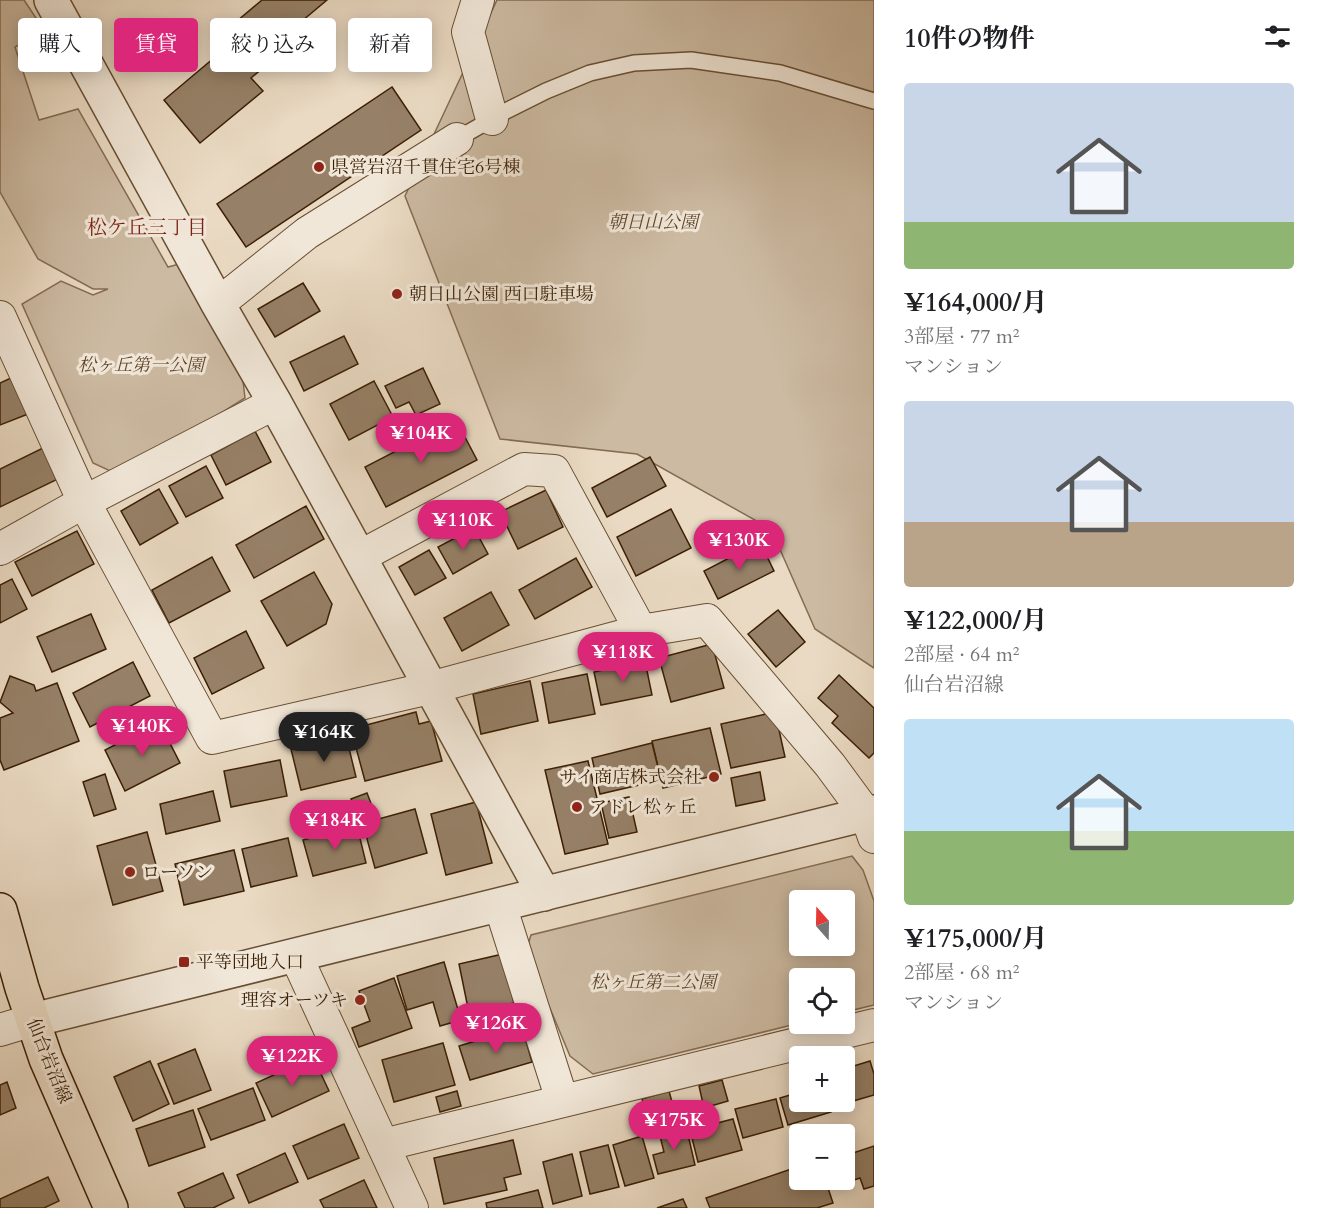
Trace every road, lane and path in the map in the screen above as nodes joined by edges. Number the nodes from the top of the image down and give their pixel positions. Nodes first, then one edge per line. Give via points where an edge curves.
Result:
1 (51, 0) edge
2 (478, 0) edge
3 (874, 101) edge
4 (492, 119) junction
5 (458, 139) joint
6 (218, 304) junction
7 (0, 317) edge
8 (275, 403) junction
9 (84, 502) junction
10 (0, 549) edge
11 (359, 556) junction
12 (641, 631) junction
13 (430, 688) junction
14 (871, 821) edge
15 (544, 894) junction
16 (500, 905) junction
17 (0, 910) edge
18 (296, 956) junction
19 (33, 1020) junction
20 (874, 1025) edge
21 (0, 1030) edge
22 (562, 1100) junction
23 (383, 1145) junction
24 (111, 1208) edge
25 (412, 1208) edge

1 - 6 street
2 - 4 street via 468,32
3 - 4 lane via 780,73 691,60 645,62 590,73
4 - 5 lane
5 - 6 street via 308,233
6 - 8 street
7 - 9 street
8 - 9 street
8 - 11 street
9 - 10 street
9 - 13 street via 212,738
11 - 12 street via 524,469 554,471
11 - 13 street
12 - 13 street
12 - 14 street via 707,620 830,765
13 - 15 street
14 - 15 street
15 - 16 street
16 - 18 street
16 - 22 street
17 - 19 main road, 仙台岩沼線
18 - 19 street
18 - 23 street
19 - 21 street
19 - 24 main road, 仙台岩沼線
20 - 22 street
22 - 23 street
23 - 25 street

